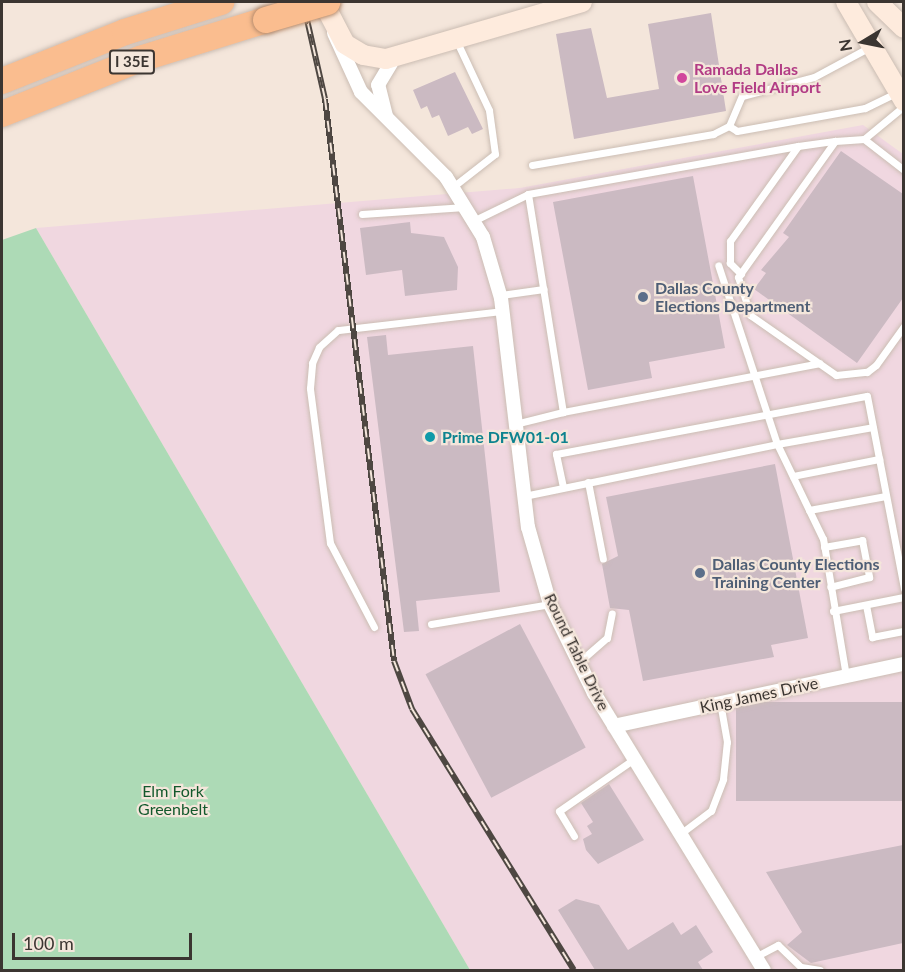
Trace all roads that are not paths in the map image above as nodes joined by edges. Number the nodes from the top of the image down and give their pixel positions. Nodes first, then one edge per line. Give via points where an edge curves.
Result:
1 (221, 2) edge
2 (325, 2) edge
3 (582, 2) edge
4 (846, 2) edge
5 (877, 2) edge
6 (333, 28) junction
7 (903, 28) edge
8 (456, 40) junction
9 (868, 48) junction
10 (394, 58) junction
11 (2, 81) edge
12 (902, 96) edge
13 (2, 114) edge
14 (386, 116) junction
15 (729, 126) junction
16 (864, 140) junction
17 (835, 141) junction
18 (798, 146) junction
19 (532, 165) dead end
20 (903, 170) edge
21 (454, 186) junction
22 (528, 194) junction
23 (468, 207) junction
24 (362, 214) dead end
25 (475, 220) junction
26 (718, 265) dead end
27 (741, 273) junction
28 (543, 289) junction
29 (501, 295) junction
30 (502, 311) junction
31 (903, 326) edge
32 (819, 363) junction
33 (756, 376) junction
34 (563, 412) junction
35 (772, 413) junction
36 (515, 423) junction
37 (873, 427) junction
38 (777, 444) junction
39 (879, 459) junction
40 (793, 476) junction
41 (588, 482) junction
42 (563, 488) junction
43 (523, 496) junction
44 (886, 496) junction
45 (810, 510) junction
46 (824, 547) junction
47 (603, 559) dead end
48 (830, 587) junction
49 (903, 588) edge
50 (903, 597) edge
51 (550, 604) junction
52 (866, 605) junction
53 (833, 611) junction
54 (612, 613) dead end
55 (431, 624) dead end
56 (374, 627) dead end
57 (903, 631) edge
58 (578, 663) junction
59 (903, 664) edge
60 (846, 676) junction
61 (720, 703) junction
62 (614, 726) junction
63 (634, 759) junction
64 (680, 834) junction
65 (574, 836) dead end
66 (755, 957) junction
67 (764, 970) edge
68 (820, 970) edge

1 - 11 highway, I 35E via 125,32
2 - 6 main road
2 - 13 highway, I 35E, bridge via 140,59
3 - 8 main road
4 - 9 main road
5 - 7 main road
6 - 10 main road via 363,55
6 - 14 street, Round Table Drive via 353,79
8 - 10 main road
8 - 21 lane via 489,110 495,154
9 - 12 main road
9 - 15 lane via 814,77 742,96
10 - 14 street, Round Table Drive via 378,85
12 - 15 lane via 865,108 737,131
12 - 16 lane
14 - 21 street, Round Table Drive
15 - 19 lane via 713,135
16 - 17 lane
16 - 20 lane
17 - 18 lane
17 - 27 lane
18 - 22 lane
18 - 27 lane via 729,240 730,263
21 - 23 street, Round Table Drive
22 - 25 lane
22 - 28 lane
23 - 24 lane
23 - 25 street, Round Table Drive
25 - 29 street, Round Table Drive
26 - 33 lane
27 - 32 lane via 750,315
28 - 29 lane
28 - 34 lane
29 - 30 street, Round Table Drive
30 - 36 street, Round Table Drive
30 - 56 lane via 338,330 319,347 312,363 310,388 330,543
31 - 32 lane via 867,372 836,375
32 - 33 lane
33 - 34 lane
33 - 35 lane
34 - 36 lane
35 - 37 lane via 867,396
35 - 38 lane
35 - 42 lane via 556,454
36 - 43 street, Round Table Drive
37 - 38 lane
37 - 39 lane
38 - 40 lane
38 - 41 lane
39 - 40 lane
39 - 44 lane
40 - 45 lane
41 - 42 lane
41 - 47 lane
42 - 43 lane
43 - 51 street, Round Table Drive
44 - 45 lane
44 - 49 lane
45 - 46 lane
46 - 48 lane
46 - 48 lane via 862,540 869,577
48 - 53 lane
50 - 52 lane
51 - 55 lane
51 - 58 street, Round Table Drive
52 - 53 lane
52 - 57 lane via 872,637
53 - 60 lane
54 - 58 lane via 607,638
58 - 62 street, Round Table Drive
59 - 60 street, King James Drive
60 - 61 street, King James Drive
61 - 62 street, King James Drive
61 - 64 lane via 727,742 723,779 711,812
62 - 63 street, Round Table Drive
63 - 64 street, Round Table Drive
63 - 65 lane via 559,811
64 - 66 street, Round Table Drive
66 - 67 street, Round Table Drive
66 - 68 lane via 778,945 801,967

